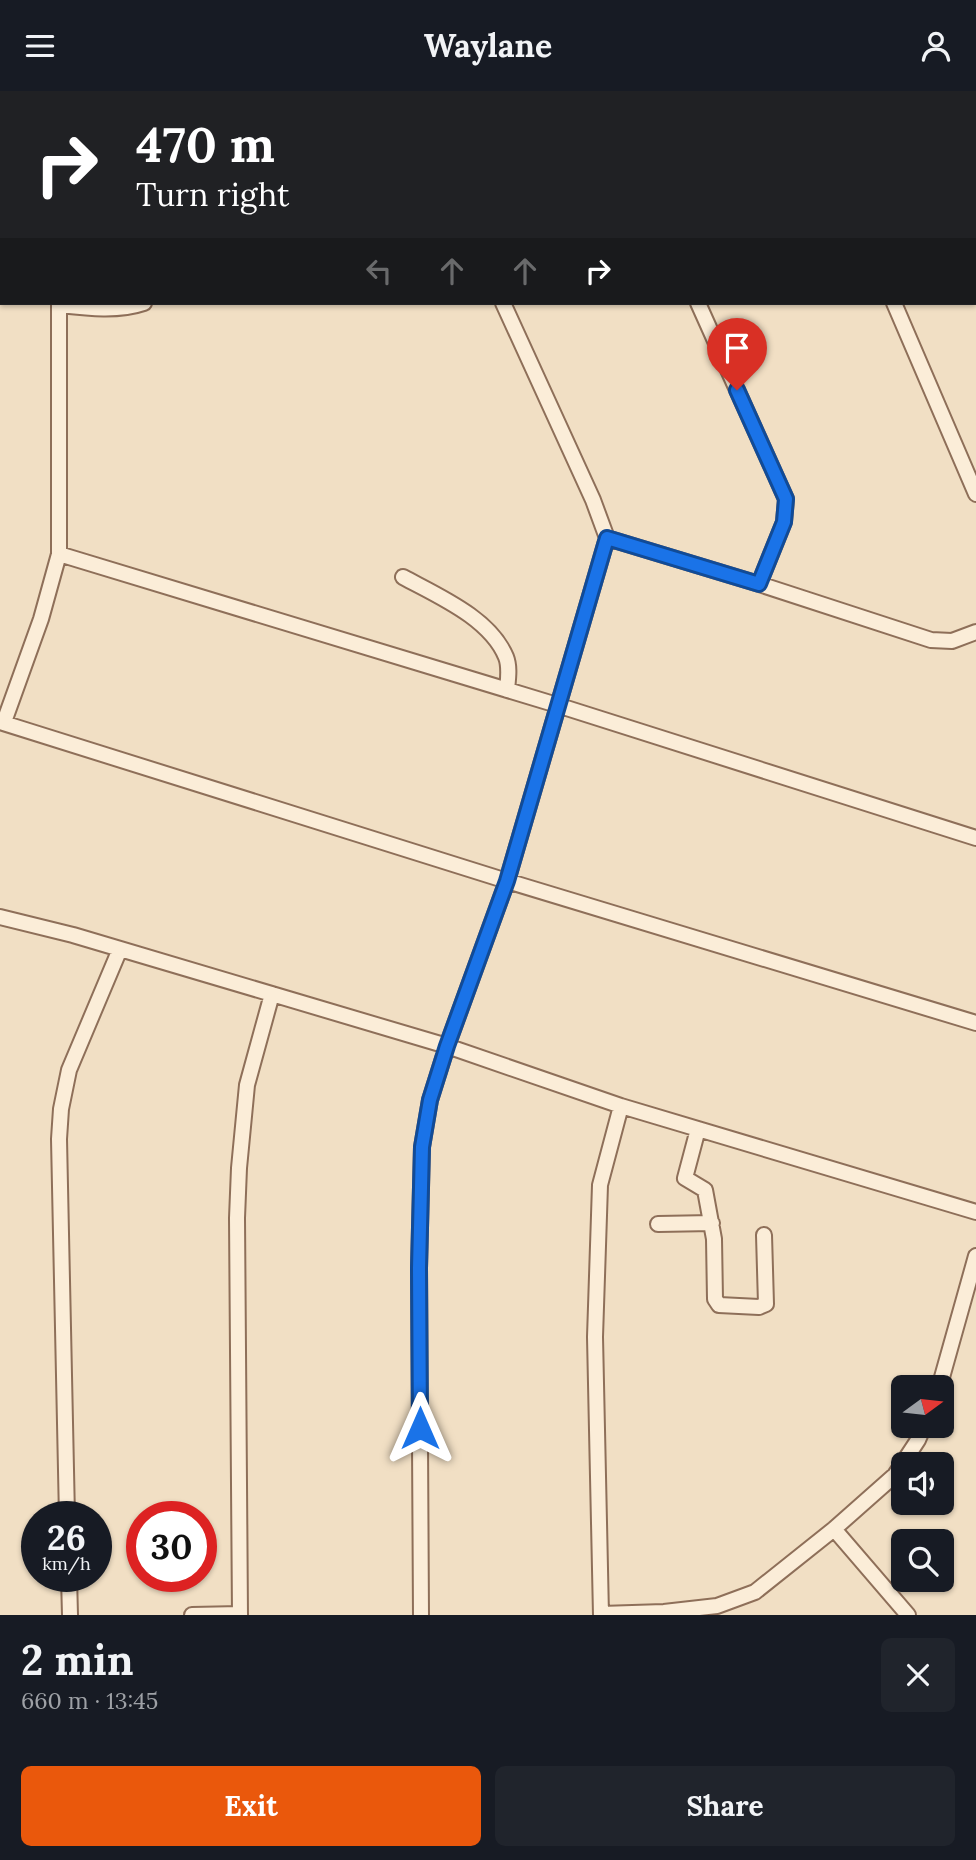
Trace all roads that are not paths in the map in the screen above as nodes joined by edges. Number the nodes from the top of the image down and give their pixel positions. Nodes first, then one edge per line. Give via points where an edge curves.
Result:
1 (59, 305) edge
2 (66, 305) edge
3 (139, 305) edge
4 (504, 305) edge
5 (699, 305) edge
6 (895, 305) edge
7 (976, 493) edge
8 (607, 538) junction
9 (59, 554) junction
10 (403, 577) dead end
11 (759, 584) junction
12 (976, 632) edge
13 (507, 690) junction
14 (557, 705) junction
15 (2, 722) edge
16 (976, 838) edge
17 (507, 881) junction
18 (0, 917) edge
19 (120, 949) junction
20 (272, 994) junction
21 (976, 1023) edge
22 (447, 1046) junction
23 (621, 1106) junction
24 (698, 1129) junction
25 (976, 1212) edge
26 (712, 1223) junction
27 (658, 1224) dead end
28 (764, 1235) dead end
29 (976, 1256) edge
30 (943, 1375) edge
31 (918, 1439) edge
32 (67, 1501) edge
33 (834, 1529) junction
34 (69, 1592) edge
35 (601, 1614) edge
36 (70, 1615) edge
37 (192, 1615) edge
38 (240, 1615) edge
39 (421, 1615) edge
40 (908, 1615) edge

1 - 9 street
2 - 3 street via 96,309
4 - 8 street
5 - 11 street via 786,499 784,522
6 - 7 street
8 - 11 street
8 - 14 street
9 - 13 street
9 - 15 street via 41,618
10 - 13 street via 460,607 490,634 507,659
11 - 12 street via 931,640 952,641
13 - 14 street
14 - 16 street
14 - 17 street
15 - 17 street
17 - 21 street
17 - 22 street
18 - 19 street
19 - 20 street
19 - 32 street via 69,1070 61,1109
20 - 22 street
20 - 38 street via 247,1085 239,1168
22 - 23 street
22 - 39 street via 430,1100 422,1147
23 - 24 street
23 - 35 street via 600,1185 595,1337
24 - 25 street
24 - 26 street via 685,1178 704,1188
26 - 27 street
26 - 28 street via 719,1305 766,1304
29 - 30 street
31 - 33 street via 895,1475
33 - 35 street via 755,1592 716,1606
33 - 40 street
34 - 36 street
37 - 38 street

